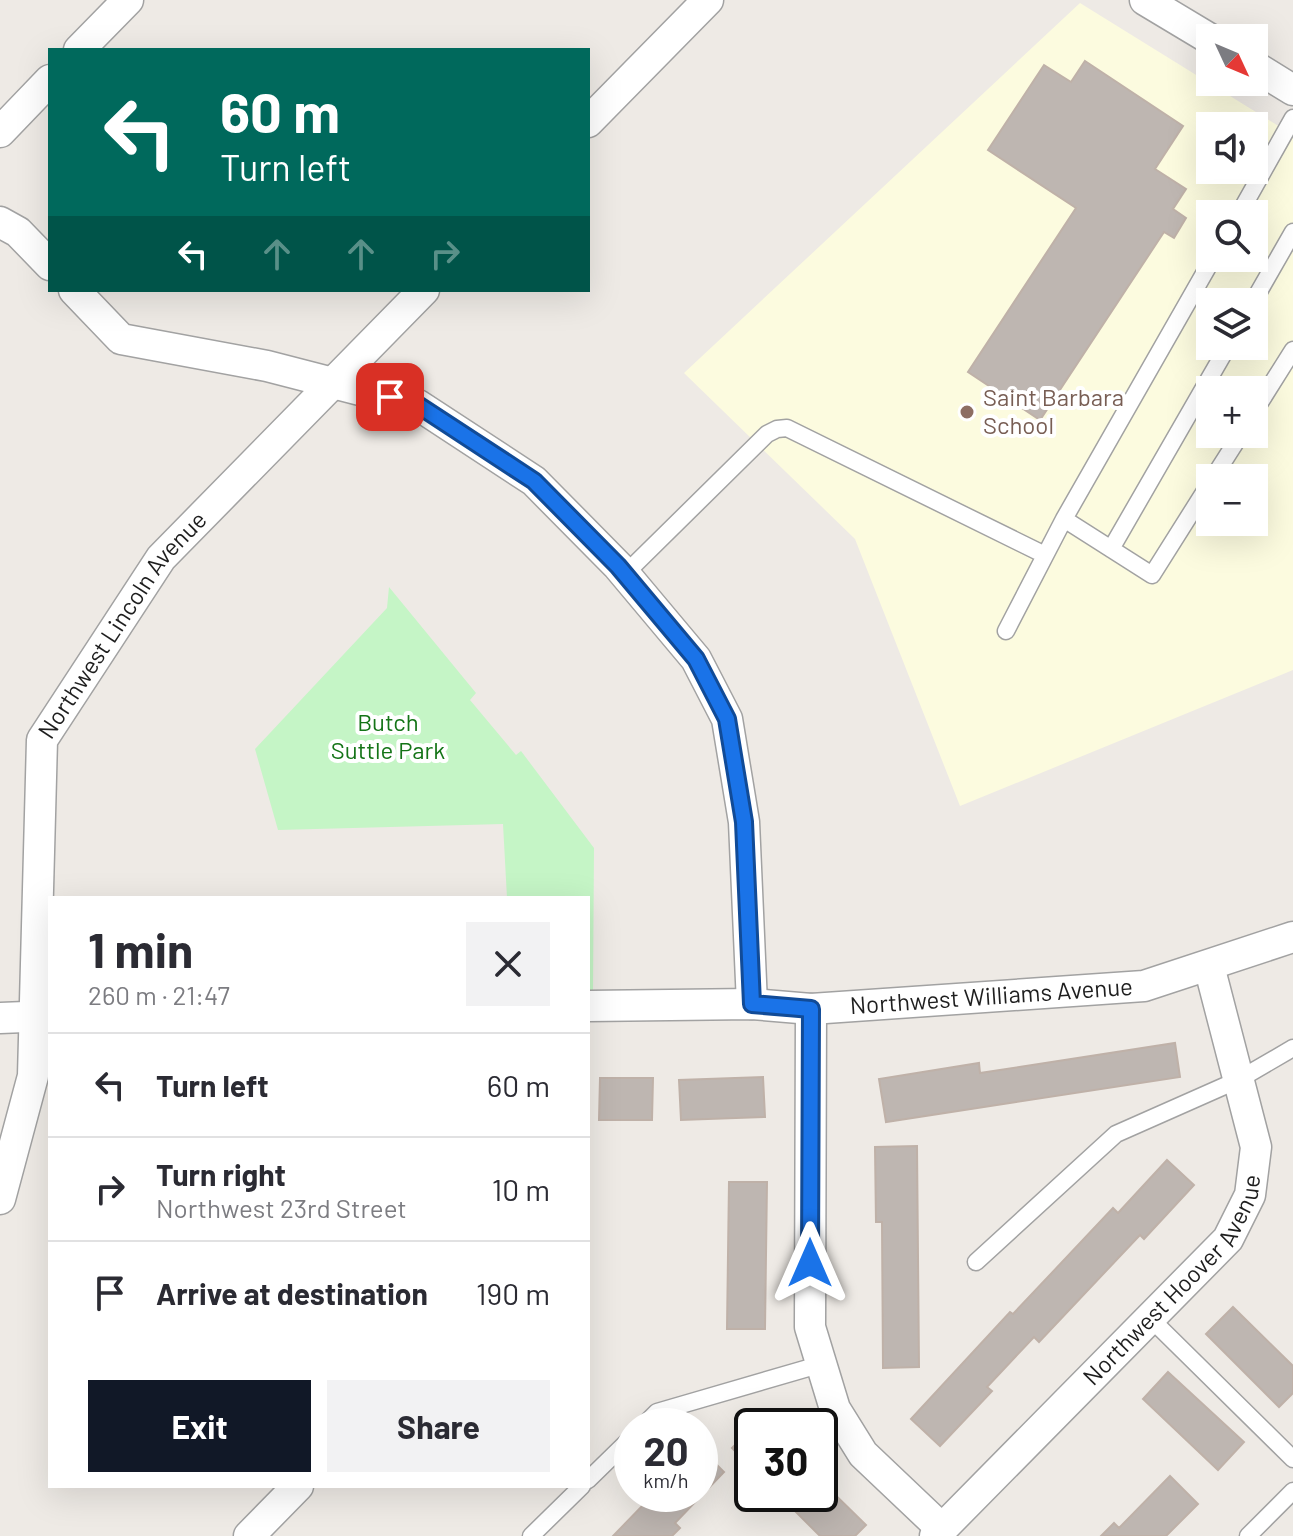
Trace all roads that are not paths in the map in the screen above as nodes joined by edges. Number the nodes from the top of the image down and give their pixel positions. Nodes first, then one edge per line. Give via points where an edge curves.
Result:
1 (128, 0) edge
2 (708, 0) edge
3 (1145, 0) edge
4 (1196, 31) edge
5 (81, 48) edge
6 (1268, 75) edge
7 (48, 82) edge
8 (1293, 90) edge
9 (1293, 118) edge
10 (590, 120) edge
11 (0, 132) edge
12 (1247, 200) edge
13 (0, 222) edge
14 (1293, 232) edge
15 (48, 263) edge
16 (1205, 272) edge
17 (1261, 288) edge
18 (76, 292) edge
19 (422, 292) edge
20 (1293, 350) edge
21 (1220, 360) edge
22 (333, 383) junction
23 (1268, 390) edge
24 (1196, 505) edge
25 (1064, 519) junction
26 (1111, 549) junction
27 (1045, 555) junction
28 (625, 574) junction
29 (1006, 631) dead end
30 (1293, 937) edge
31 (1209, 966) junction
32 (752, 1004) junction
33 (590, 1006) edge
34 (811, 1009) junction
35 (42, 1017) edge
36 (0, 1018) edge
37 (1293, 1048) edge
38 (1238, 1080) junction
39 (0, 1199) edge
40 (976, 1262) dead end
41 (1151, 1319) junction
42 (822, 1364) junction
43 (671, 1408) edge
44 (614, 1455) edge
45 (1293, 1459) edge
46 (590, 1478) edge
47 (296, 1488) edge
48 (580, 1488) edge
49 (1293, 1491) edge
50 (939, 1532) edge
51 (249, 1536) edge
52 (531, 1536) edge
53 (1248, 1536) edge

1 - 5 street
2 - 10 street
3 - 4 street
6 - 8 street
7 - 11 street
9 - 12 lane
13 - 15 street via 18,232
14 - 17 lane
16 - 25 lane
18 - 22 street via 121,339
19 - 22 street, Northwest Lincoln Avenue
20 - 23 lane
21 - 26 lane
22 - 28 street via 418,405 534,481
22 - 35 street, Northwest Lincoln Avenue via 161,558 42,740
24 - 26 lane via 1152,575
25 - 26 lane
25 - 27 lane
27 - 28 lane via 787,428 767,434
27 - 29 lane
28 - 32 street via 696,659 727,719 744,822
30 - 31 street, Northwest Williams Avenue
31 - 34 street, Northwest Williams Avenue via 1144,986
31 - 38 street, Northwest Hoover Avenue
32 - 33 street, Northwest Williams Avenue
32 - 34 street, Northwest Williams Avenue
34 - 42 street via 810,1327
35 - 36 street
35 - 39 street via 33,1076
37 - 38 lane
38 - 40 lane via 1116,1134
38 - 41 street, Northwest Hoover Avenue via 1256,1147 1250,1195 1228,1239
41 - 45 lane
41 - 50 street, Northwest Hoover Avenue
42 - 43 lane
42 - 50 street via 835,1409 863,1454
44 - 46 lane
47 - 51 street
48 - 52 lane
49 - 53 lane

